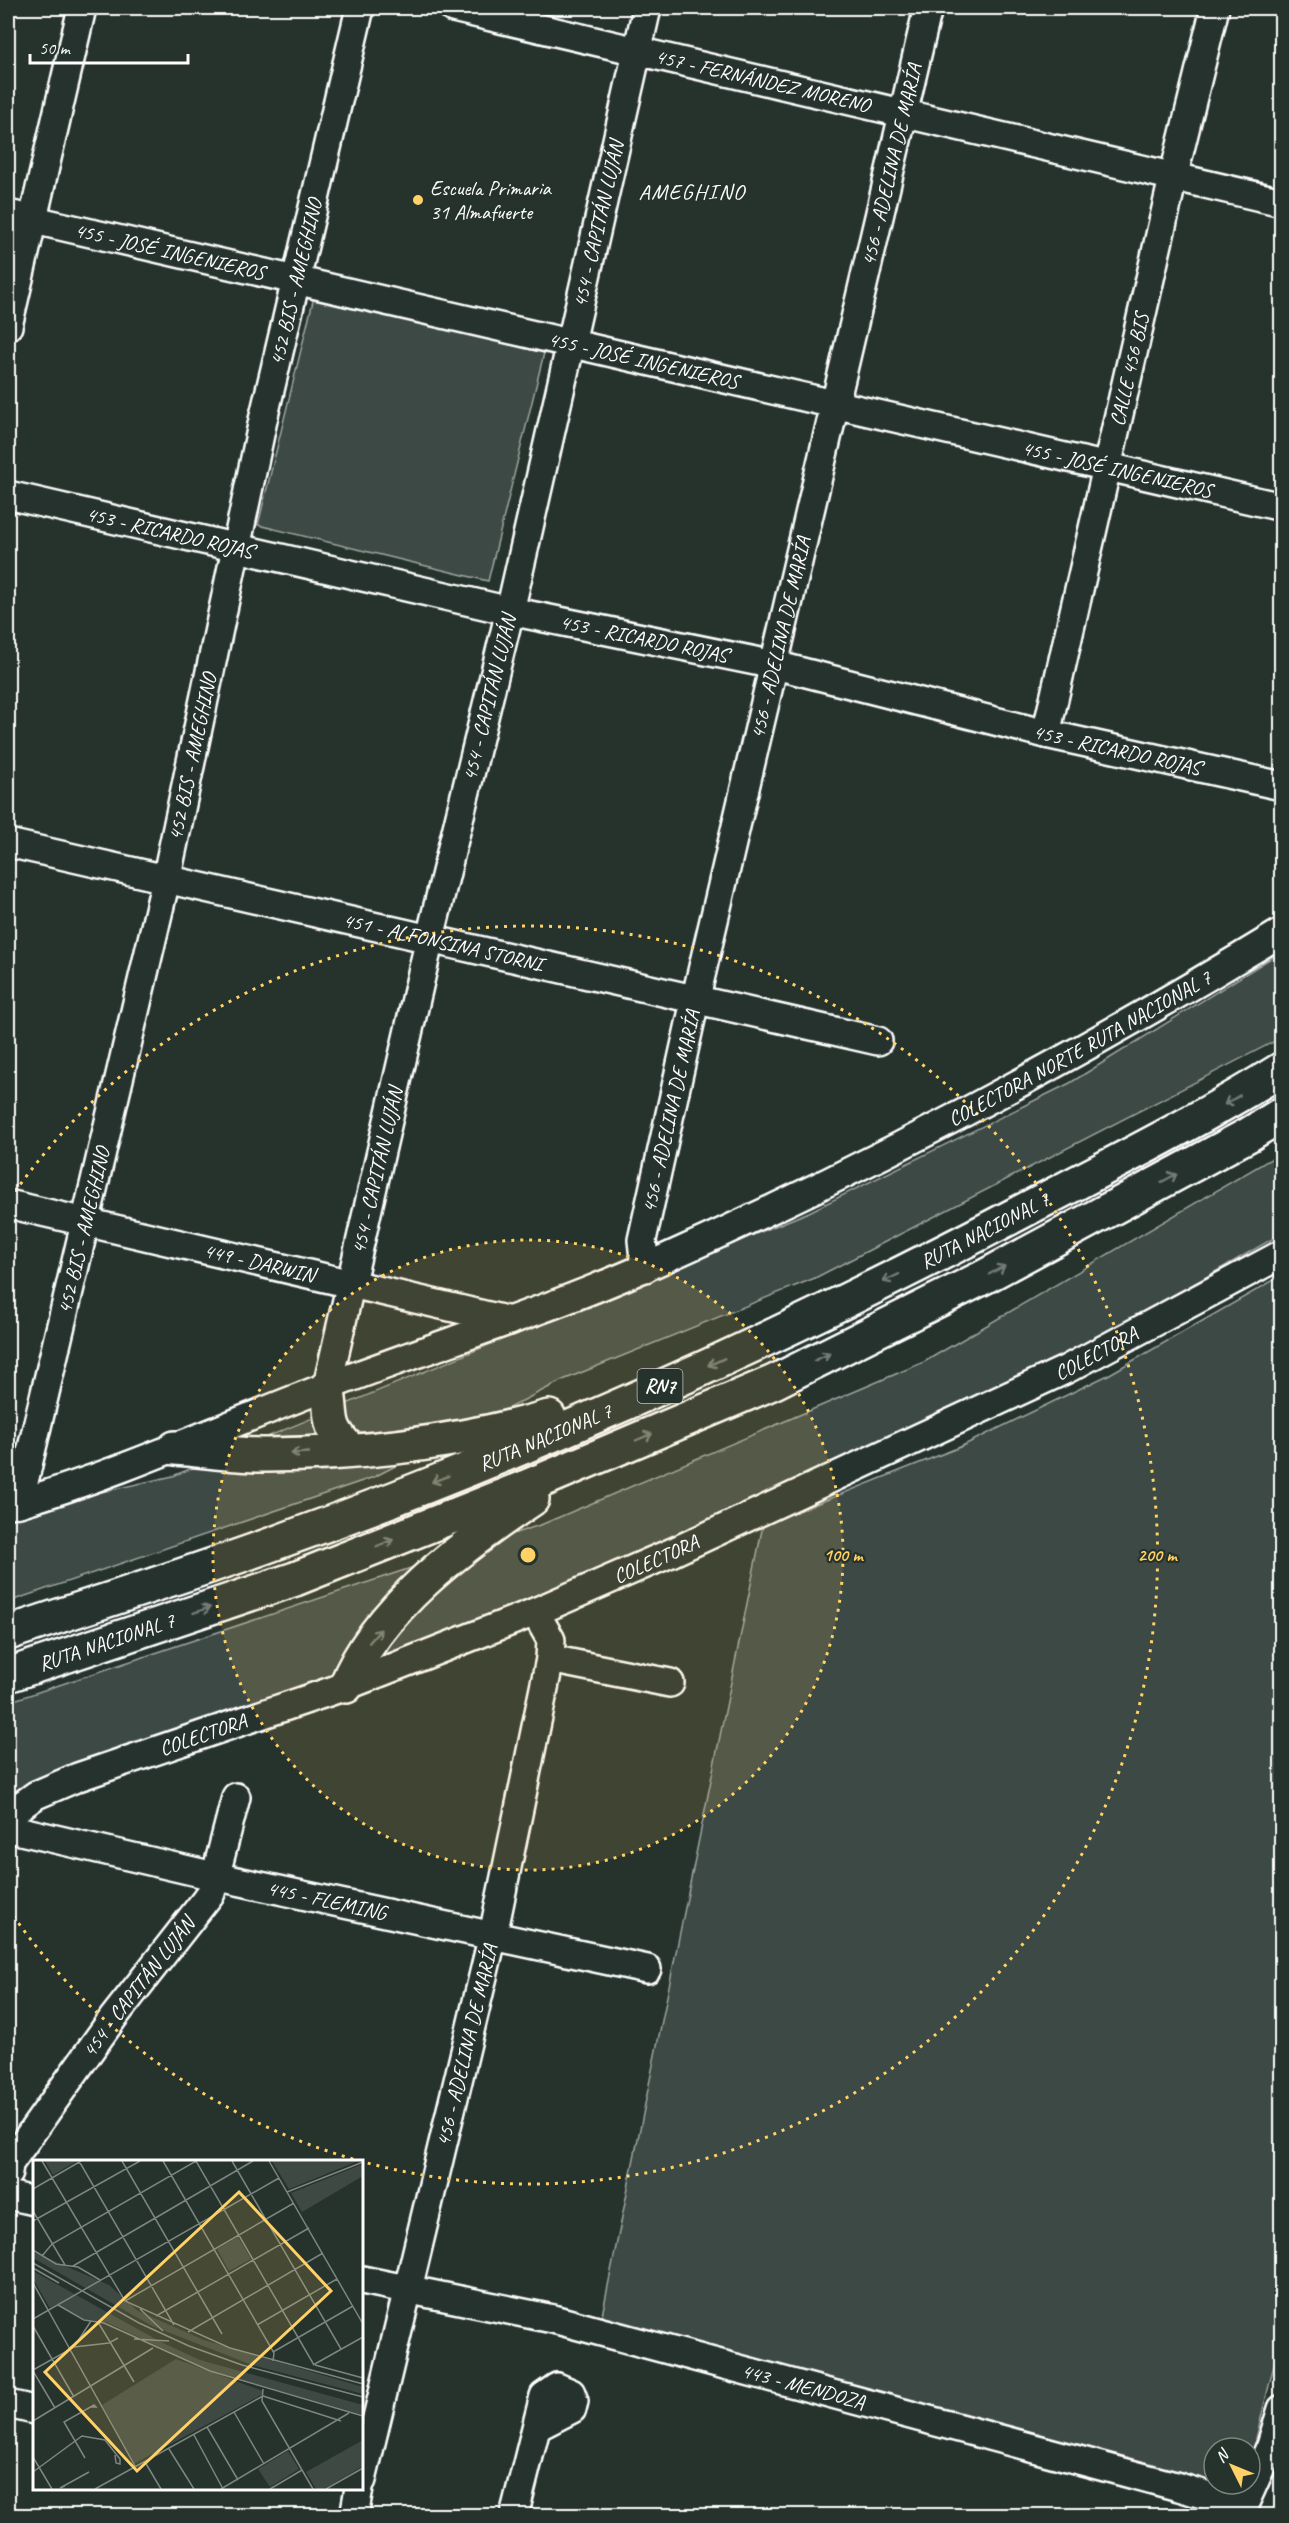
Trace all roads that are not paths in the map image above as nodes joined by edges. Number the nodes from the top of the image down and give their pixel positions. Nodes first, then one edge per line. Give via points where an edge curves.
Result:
1 (82, 8) edge
2 (360, 8) edge
3 (453, 8) edge
4 (647, 8) edge
5 (928, 8) edge
6 (1215, 8) edge
7 (638, 50) junction
8 (904, 114) junction
9 (1173, 178) junction
10 (1281, 202) edge
11 (20, 217) edge
12 (295, 280) junction
13 (8, 326) edge
14 (571, 345) junction
15 (836, 405) junction
16 (1107, 468) junction
17 (8, 495) edge
18 (1281, 507) edge
19 (236, 548) junction
20 (510, 612) junction
21 (775, 665) junction
22 (1046, 734) junction
23 (1281, 786) edge
24 (8, 843) edge
25 (166, 879) junction
26 (1281, 932) edge
27 (430, 938) junction
28 (695, 1000) junction
29 (878, 1041) dead end
30 (1281, 1069) edge
31 (1281, 1114) edge
32 (8, 1204) edge
33 (85, 1222) junction
34 (1281, 1254) edge
35 (645, 1268) junction
36 (352, 1287) junction
37 (510, 1321) junction
38 (666, 1384) junction
39 (327, 1387) junction
40 (175, 1448) junction
41 (350, 1450) junction
42 (591, 1460) junction
43 (13, 1503) edge
44 (535, 1611) junction
45 (8, 1633) edge
46 (550, 1659) junction
47 (8, 1675) edge
48 (670, 1683) dead end
49 (346, 1686) junction
50 (236, 1797) dead end
51 (8, 1815) edge
52 (8, 1828) edge
53 (214, 1876) junction
54 (492, 1935) junction
55 (647, 1970) dead end
56 (8, 2164) edge
57 (8, 2195) edge
58 (33, 2201) edge
59 (363, 2280) edge
60 (405, 2291) junction
61 (8, 2404) edge
62 (33, 2410) edge
63 (1281, 2411) edge
64 (537, 2427) dead end
65 (363, 2476) edge
66 (359, 2490) edge
67 (1240, 2511) edge
68 (354, 2516) edge
69 (514, 2516) edge

1 - 11 street
2 - 12 street, 452 BIS - AMEGHINO
3 - 7 street, 457 - FERNÁNDEZ MORENO
4 - 7 street, 454 - CAPITÁN LUJÁN
5 - 8 street, 456 - ADELINA DE MARÍA
6 - 9 street, CALLE 456 BIS
7 - 8 street, 457 - FERNÁNDEZ MORENO
7 - 14 street, 454 - CAPITÁN LUJÁN
8 - 9 street, 457 - FERNÁNDEZ MORENO
8 - 15 street, 456 - ADELINA DE MARÍA
9 - 10 street, 457 - FERNÁNDEZ MORENO
9 - 16 street, CALLE 456 BIS
11 - 12 street, 455 - JOSÉ INGENIEROS
11 - 13 street
12 - 14 street, 455 - JOSÉ INGENIEROS
12 - 19 street, 452 BIS - AMEGHINO
14 - 15 street, 455 - JOSÉ INGENIEROS
14 - 20 street, 454 - CAPITÁN LUJÁN
15 - 16 street, 455 - JOSÉ INGENIEROS
15 - 21 street, 456 - ADELINA DE MARÍA
16 - 18 street, 455 - JOSÉ INGENIEROS
16 - 22 street, CALLE 456 BIS
17 - 19 street, 453 - RICARDO ROJAS
19 - 20 street, 453 - RICARDO ROJAS
19 - 25 street, 452 BIS - AMEGHINO
20 - 21 street, 453 - RICARDO ROJAS
20 - 27 street, 454 - CAPITÁN LUJÁN
21 - 22 street, 453 - RICARDO ROJAS
21 - 28 street, 456 - ADELINA DE MARÍA
22 - 23 street, 453 - RICARDO ROJAS
24 - 25 street, 451 - ALFONSINA STORNI
25 - 27 street, 451 - ALFONSINA STORNI
25 - 33 street, 452 BIS - AMEGHINO
26 - 35 street, COLECTORA NORTE RUTA NACIONAL 7 via 1036,1076 874,1159
27 - 28 street, 451 - ALFONSINA STORNI
27 - 36 street, 454 - CAPITÁN LUJÁN
28 - 29 street, 451 - ALFONSINA STORNI
28 - 35 street, 456 - ADELINA DE MARÍA via 642,1240
30 -> 38 highway, RUTA NACIONAL 7 / RN7 via 1229,1102 964,1242
42 -> 31 highway, RUTA NACIONAL 7 / RN7 via 774,1382 984,1277
32 - 33 street, 449 - DARWIN
33 - 36 street, 449 - DARWIN
33 - 43 street, 452 BIS - AMEGHINO
34 - 44 street, COLECTORA via 1067,1369 673,1552
35 - 37 street
36 - 37 street, 449 - DARWIN
36 - 39 street, 454 - CAPITÁN LUJÁN
37 - 39 street
38 - 41 highway via 471,1436 411,1446
38 -> 45 highway, RUTA NACIONAL 7 / RN7 via 509,1452 268,1546
39 - 40 street
39 - 41 highway via 330,1423
41 -> 40 highway via 265,1455
40 - 43 street via 85,1484
47 -> 42 highway, RUTA NACIONAL 7 / RN7 via 295,1579
49 -> 42 highway via 365,1647 407,1597 500,1520
44 - 46 street, 456 - ADELINA DE MARÍA via 551,1640
44 - 49 street, COLECTORA
46 - 48 street
46 - 54 street, 456 - ADELINA DE MARÍA
49 - 51 street, COLECTORA via 78,1777 36,1795
50 - 53 street, 454 - CAPITÁN LUJÁN
52 - 53 street, 445 - FLEMING
53 - 54 street, 445 - FLEMING
53 - 56 street, 454 - CAPITÁN LUJÁN via 210,1893
54 - 55 street, 445 - FLEMING
54 - 60 street, 456 - ADELINA DE MARÍA
57 - 58 street
59 - 60 street, 443 - MENDOZA
60 - 65 street, 456 - ADELINA DE MARÍA
60 - 67 street, 443 - MENDOZA via 553,2319 1179,2487
61 - 62 street
63 - 67 street via 1271,2445
64 - 69 street
66 - 68 street

